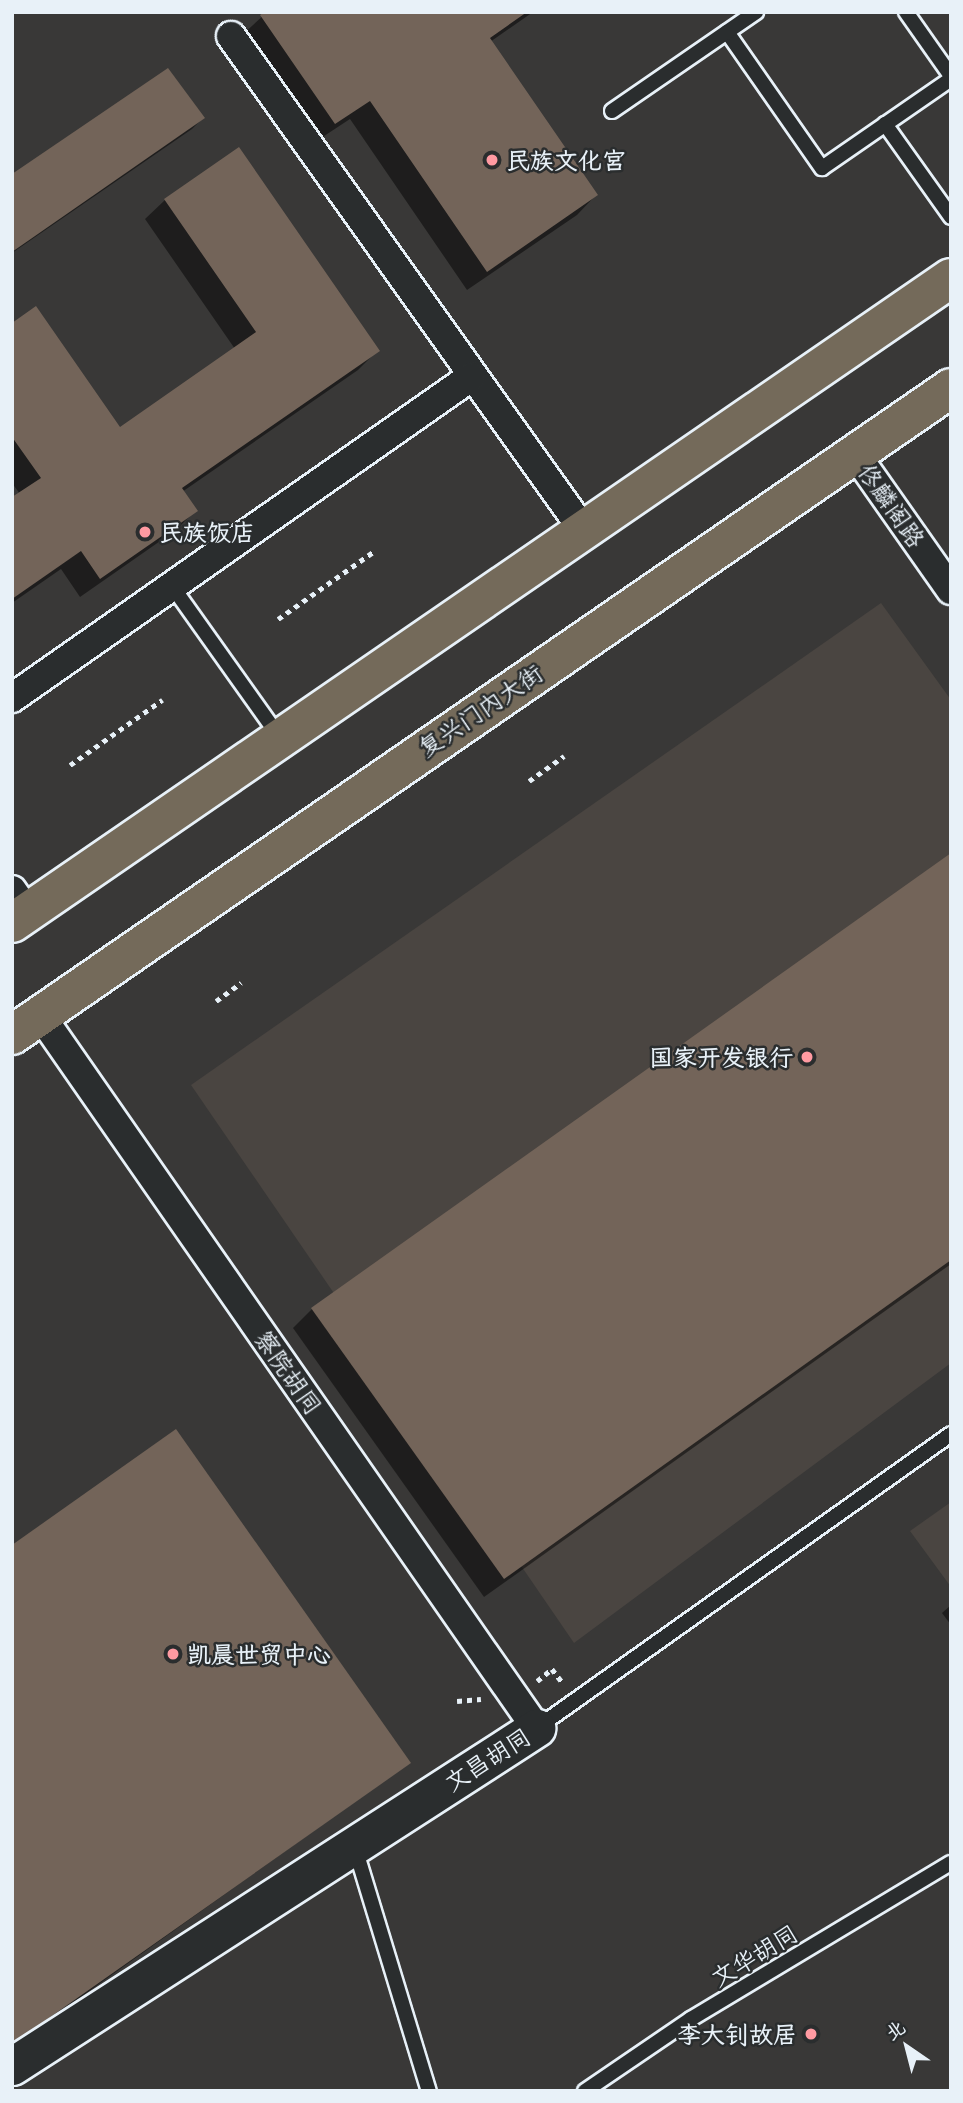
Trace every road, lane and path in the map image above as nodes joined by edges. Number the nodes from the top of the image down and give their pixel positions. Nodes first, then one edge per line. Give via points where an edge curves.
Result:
1 (756, 12) edge
2 (906, 12) edge
3 (727, 32) junction
4 (231, 36) dead end
5 (951, 77) edge
6 (612, 111) dead end
7 (885, 124) junction
8 (951, 217) edge
9 (951, 278) edge
10 (471, 377) junction
11 (951, 388) edge
12 (856, 454) junction
13 (582, 528) junction
14 (373, 552) dead end
15 (172, 586) junction
16 (951, 590) edge
17 (278, 619) dead end
18 (12, 698) edge
19 (162, 700) dead end
20 (280, 738) junction
21 (564, 756) dead end
22 (70, 765) dead end
23 (529, 780) dead end
24 (18, 909) edge
25 (242, 983) dead end
26 (216, 1000) dead end
27 (27, 1026) edge
28 (951, 1434) edge
29 (536, 1728) junction
30 (354, 1843) junction
31 (951, 1863) edge
32 (12, 2066) edge
33 (429, 2091) edge
34 (585, 2091) edge

1 - 3 lane
2 - 5 lane
3 - 6 lane
3 - 7 lane via 822,168
4 - 10 street
5 - 7 lane
7 - 8 lane
9 - 13 highway
10 - 13 street
10 - 15 street
11 - 12 highway, 复兴门内大街
12 - 16 street, 佟麟阁路
12 - 27 highway, 复兴门内大街
13 - 20 highway
14 - 17 path
15 - 18 street
15 - 20 lane
19 - 22 path
20 - 24 highway
21 - 23 path
25 - 26 path
27 - 29 street, 察院胡同
28 - 29 lane, 文昌胡同
29 - 30 street, 文昌胡同
30 - 32 street, 文昌胡同
30 - 33 lane
31 - 34 lane, 文华胡同 via 691,2019

